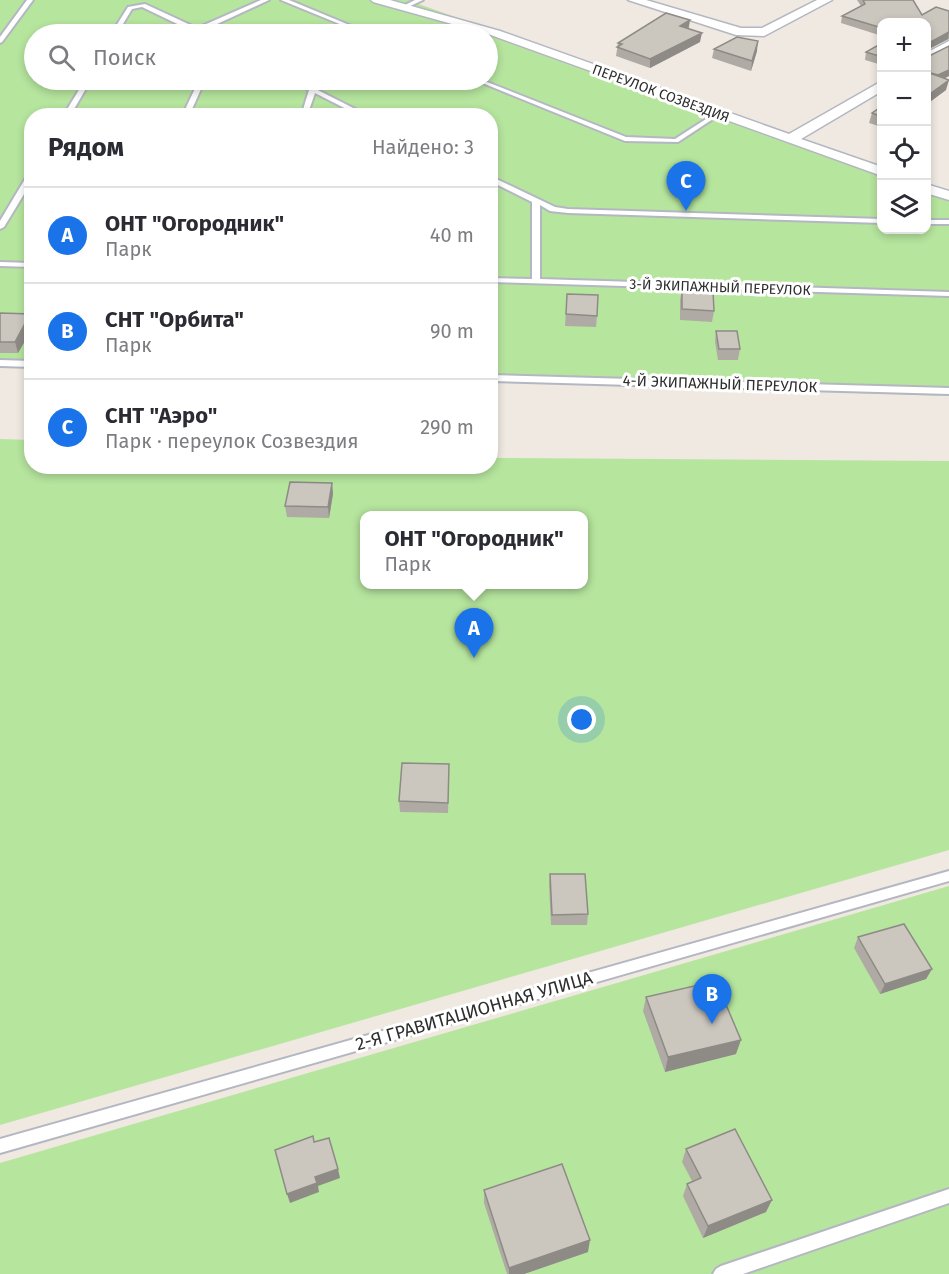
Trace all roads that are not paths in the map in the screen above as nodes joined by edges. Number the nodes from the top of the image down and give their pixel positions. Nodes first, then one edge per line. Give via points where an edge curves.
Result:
1 (30, 0) edge
2 (266, 0) edge
3 (284, 0) edge
4 (377, 0) edge
5 (420, 0) edge
6 (634, 0) edge
7 (826, 0) edge
8 (406, 6) junction
9 (120, 24) edge
10 (182, 24) edge
11 (212, 24) edge
12 (343, 24) edge
13 (462, 24) edge
14 (498, 36) edge
15 (0, 41) edge
16 (949, 45) edge
17 (931, 56) edge
18 (498, 88) edge
19 (877, 88) edge
20 (82, 90) edge
21 (197, 90) edge
22 (313, 90) edge
23 (315, 90) edge
24 (71, 108) edge
25 (189, 108) edge
26 (307, 108) edge
27 (350, 108) edge
28 (719, 113) junction
29 (791, 139) junction
30 (877, 170) edge
31 (498, 182) edge
32 (24, 187) edge
33 (931, 189) edge
34 (949, 196) edge
35 (536, 200) junction
36 (877, 220) edge
37 (931, 222) edge
38 (949, 222) edge
39 (0, 227) edge
40 (0, 264) edge
41 (24, 265) edge
42 (498, 280) edge
43 (536, 281) junction
44 (949, 294) edge
45 (0, 363) edge
46 (24, 364) edge
47 (498, 378) edge
48 (949, 391) edge
49 (949, 876) edge
50 (0, 1146) edge
51 (949, 1196) edge
52 (721, 1274) edge

1 - 15 lane
2 - 11 lane
3 - 12 lane
4 - 8 street, ПЕРЕУЛОК СОЗВЕЗДИЯ
5 - 8 lane
6 - 7 street via 740,32 764,32
8 - 13 street, ПЕРЕУЛОК СОЗВЕЗДИЯ
9 - 10 lane via 130,8 143,5
14 - 28 street, ПЕРЕУЛОК СОЗВЕЗДИЯ
16 - 17 street
18 - 28 lane via 625,139 676,141
19 - 29 street
20 - 24 lane
21 - 25 lane
22 - 26 lane
23 - 27 lane
28 - 29 street, ПЕРЕУЛОК СОЗВЕЗДИЯ
29 - 30 street, ПЕРЕУЛОК СОЗВЕЗДИЯ
31 - 35 lane
32 - 39 lane
33 - 34 street
35 - 36 lane via 553,208 590,213
35 - 43 lane
37 - 38 lane
40 - 41 lane
42 - 43 lane, 3-Й ЭКИПАЖНЫЙ ПЕРЕУЛОК
43 - 44 lane, 3-Й ЭКИПАЖНЫЙ ПЕРЕУЛОК
45 - 46 lane
47 - 48 lane, 4-Й ЭКИПАЖНЫЙ ПЕРЕУЛОК
49 - 50 lane, 2-Я ГРАВИТАЦИОННАЯ УЛИЦА
51 - 52 lane

